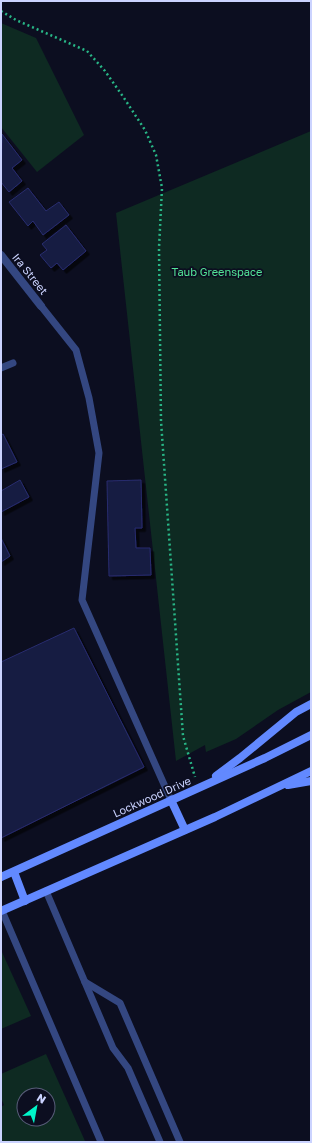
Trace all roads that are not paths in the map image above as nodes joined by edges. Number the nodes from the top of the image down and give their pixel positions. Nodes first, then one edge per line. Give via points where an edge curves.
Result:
1 (1, 256) edge
2 (41, 306) joint
3 (13, 363) dead end
4 (1, 368) edge
5 (311, 704) edge
6 (311, 736) edge
7 (311, 770) edge
8 (311, 781) edge
9 (279, 786) junction
10 (200, 787) junction
11 (170, 800) junction
12 (184, 830) junction
13 (14, 872) junction
14 (1, 877) edge
15 (46, 891) junction
16 (25, 901) junction
17 (2, 911) edge
18 (84, 982) junction
19 (101, 1142) edge
20 (160, 1142) edge
21 (180, 1142) edge

1 - 2 street, Ira Street
2 - 11 lane via 76,350 89,398 98,453 82,600
3 - 4 lane
5 - 10 main road via 296,712
6 - 10 main road, Lockwood Drive
7 - 9 main road
8 - 9 main road
9 - 12 main road
10 - 11 main road, Lockwood Drive
11 - 12 main road
11 - 13 main road, Lockwood Drive
12 - 15 main road
13 - 14 main road, Lockwood Drive
13 - 16 main road
15 - 16 main road
15 - 18 lane
16 - 17 main road
17 - 19 lane
18 - 20 lane via 113,1048 128,1068
18 - 21 lane via 120,1003

